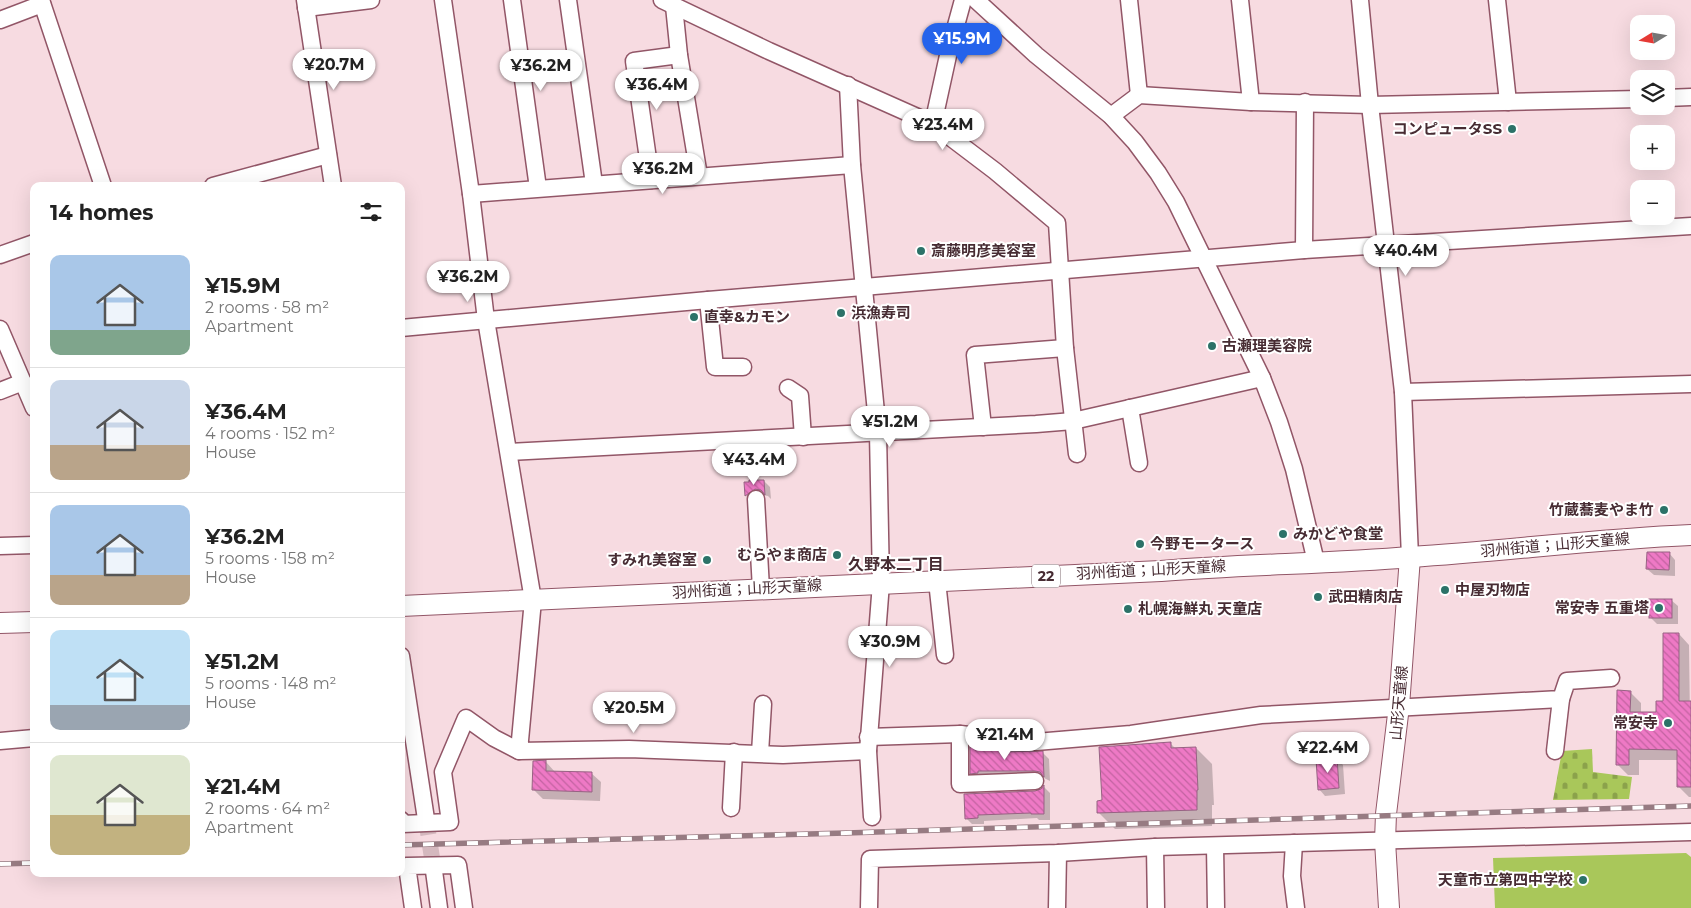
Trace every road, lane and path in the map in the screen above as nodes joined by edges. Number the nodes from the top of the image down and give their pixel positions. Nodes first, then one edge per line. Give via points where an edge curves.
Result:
1 (372, 0) edge
2 (443, 0) edge
3 (512, 0) edge
4 (568, 0) edge
5 (964, 0) edge
6 (976, 0) edge
7 (1128, 0) edge
8 (1240, 0) edge
9 (1360, 0) edge
10 (1497, 0) edge
11 (42, 2) edge
12 (668, 3) edge
13 (305, 4) edge
14 (0, 20) edge
15 (679, 55) junction
16 (848, 85) junction
17 (1139, 96) junction
18 (1691, 97) edge
19 (1675, 98) edge
20 (1630, 99) edge
21 (1251, 102) junction
22 (1305, 102) junction
23 (1508, 102) junction
24 (1370, 105) junction
25 (1111, 116) junction
26 (933, 124) junction
27 (328, 154) junction
28 (852, 165) junction
29 (699, 176) junction
30 (650, 180) junction
31 (102, 182) edge
32 (226, 182) edge
33 (332, 182) edge
34 (594, 184) junction
35 (538, 188) junction
36 (471, 194) junction
37 (1691, 226) edge
38 (30, 244) edge
39 (1387, 245) junction
40 (1304, 250) junction
41 (0, 255) edge
42 (1204, 259) junction
43 (1060, 270) junction
44 (865, 288) junction
45 (708, 300) junction
46 (486, 320) junction
47 (405, 328) edge
48 (2, 338) edge
49 (1065, 348) junction
50 (743, 368) dead end
51 (1262, 378) junction
52 (23, 382) junction
53 (1691, 384) edge
54 (788, 388) dead end
55 (0, 391) edge
56 (1403, 392) junction
57 (30, 399) edge
58 (1130, 408) junction
59 (1073, 420) junction
60 (983, 427) junction
61 (878, 433) junction
62 (803, 437) junction
63 (509, 452) junction
64 (1077, 454) dead end
65 (1139, 463) dead end
66 (756, 499) dead end
67 (1691, 535) edge
68 (30, 545) edge
69 (0, 546) edge
70 (1410, 558) junction
71 (1316, 562) junction
72 (936, 581) junction
73 (881, 583) junction
74 (761, 589) junction
75 (533, 600) junction
76 (405, 606) edge
77 (30, 622) edge
78 (0, 623) edge
79 (945, 655) dead end
80 (1611, 678) dead end
81 (405, 682) edge
82 (1561, 699) junction
83 (763, 704) dead end
84 (1399, 706) junction
85 (960, 734) junction
86 (30, 738) edge
87 (0, 741) edge
88 (868, 744) junction
89 (1554, 750) dead end
90 (519, 752) junction
91 (734, 752) junction
92 (760, 753) junction
93 (1035, 781) dead end
94 (731, 808) dead end
95 (872, 817) dead end
96 (426, 819) tunnel mouth
97 (405, 824) edge
98 (1691, 832) edge
99 (1385, 841) junction
100 (1294, 843) junction
101 (1215, 846) junction
102 (1155, 848) junction
103 (1058, 853) junction
104 (434, 871) tunnel mouth
105 (413, 908) edge
106 (439, 908) edge
107 (464, 908) edge
108 (869, 908) edge
109 (1057, 908) edge
110 (1156, 908) edge
111 (1216, 908) edge
112 (1296, 908) edge
113 (1389, 908) edge

1 - 13 street
2 - 36 street
3 - 35 street
4 - 34 street
5 - 26 street
6 - 25 street via 1036,55
7 - 17 street
8 - 21 street
9 - 24 street
10 - 23 street
11 - 14 street
11 - 31 street
12 - 15 street
12 - 16 street
13 - 27 street
15 - 29 street
15 - 30 street via 634,61
16 - 26 street
16 - 28 street
17 - 21 street
17 - 25 street
18 - 19 street
20 - 23 street
21 - 22 street
22 - 24 street
22 - 40 street
23 - 24 street
24 - 39 street
25 - 42 street via 1158,173
26 - 43 street via 1057,223
27 - 32 street
27 - 33 street
28 - 29 street
28 - 44 street
29 - 30 street
30 - 34 street
34 - 35 street
35 - 36 street
36 - 46 street
37 - 39 street
38 - 41 street
39 - 40 street
39 - 56 street
40 - 42 street
42 - 43 street
42 - 51 street
43 - 44 street
43 - 49 street
44 - 45 street
44 - 61 street
45 - 46 street
45 - 50 street via 715,367
46 - 47 street
46 - 63 street
48 - 52 street
49 - 59 street
49 - 60 street via 975,355
51 - 58 street
51 - 71 street via 1294,469
52 - 55 street
52 - 57 street
53 - 56 street
54 - 62 street via 800,396
56 - 70 street
58 - 59 street
58 - 65 street
59 - 60 street
59 - 64 street
60 - 61 street
61 - 62 street
61 - 73 street
62 - 63 street
63 - 75 street
66 - 74 street
67 - 70 main road, 羽州街道；山形天童線 / 22
68 - 69 street
70 - 71 main road, 羽州街道；山形天童線 / 22
70 - 84 main road, 山形天童線
71 - 72 main road, 羽州街道；山形天童線 / 22
72 - 73 main road, 羽州街道；山形天童線 / 22
72 - 79 street
73 - 74 main road, 羽州街道；山形天童線 / 22
73 - 88 street
74 - 75 main road, 羽州街道；山形天童線 / 22
75 - 76 main road, 羽州街道；山形天童線 / 22
75 - 90 street
77 - 78 main road
80 - 82 street via 1567,681
81 - 96 street
82 - 84 street
82 - 89 street
83 - 92 street
84 - 85 street via 1261,715 1131,734 1036,742
84 - 99 main road, 山形天童線
85 - 88 street
85 - 93 street via 960,784
86 - 87 street
88 - 92 street
88 - 95 street
90 - 91 street via 629,749
90 - 97 street via 466,718 443,772 450,822
91 - 92 street
91 - 94 street
98 - 99 street
99 - 100 street
99 - 113 main road, 山形天童線
100 - 101 street
100 - 112 street via 1292,876
101 - 102 street
101 - 111 street
102 - 103 street
102 - 110 street
103 - 108 street via 870,859
103 - 109 street
104 - 106 street
105 - 107 street via 407,866 458,865

